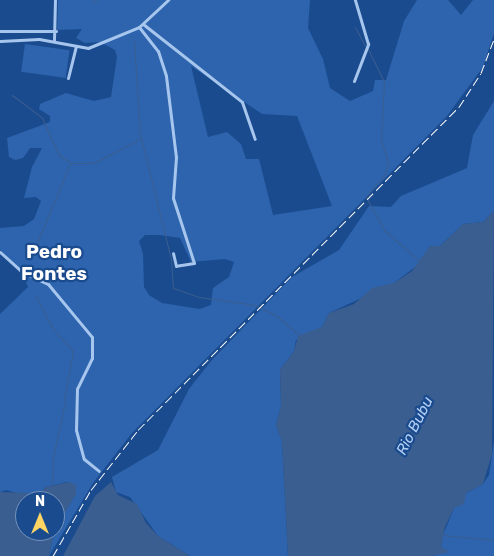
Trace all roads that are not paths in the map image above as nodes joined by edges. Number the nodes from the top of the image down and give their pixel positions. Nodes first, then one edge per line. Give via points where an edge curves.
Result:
1 (55, 0) edge
2 (168, 0) edge
3 (355, 0) edge
4 (143, 24) junction
5 (139, 27) junction
6 (56, 31) junction
7 (0, 32) edge
8 (0, 40) edge
9 (54, 40) junction
10 (76, 46) junction
11 (68, 78) dead end
12 (354, 81) dead end
13 (255, 138) dead end
14 (0, 252) edge
15 (173, 253) dead end
16 (99, 471) dead end

1 - 6 street
2 - 4 street
3 - 12 street via 368,44
4 - 5 street
4 - 13 street via 242,102
5 - 10 street via 88,48
5 - 15 street via 158,51 166,76 176,157 173,198 194,263 176,266
6 - 7 street
6 - 9 street
8 - 9 street
9 - 10 street
10 - 11 street
14 - 16 street via 22,272 48,284 92,335 92,358 77,389 76,430 84,459

